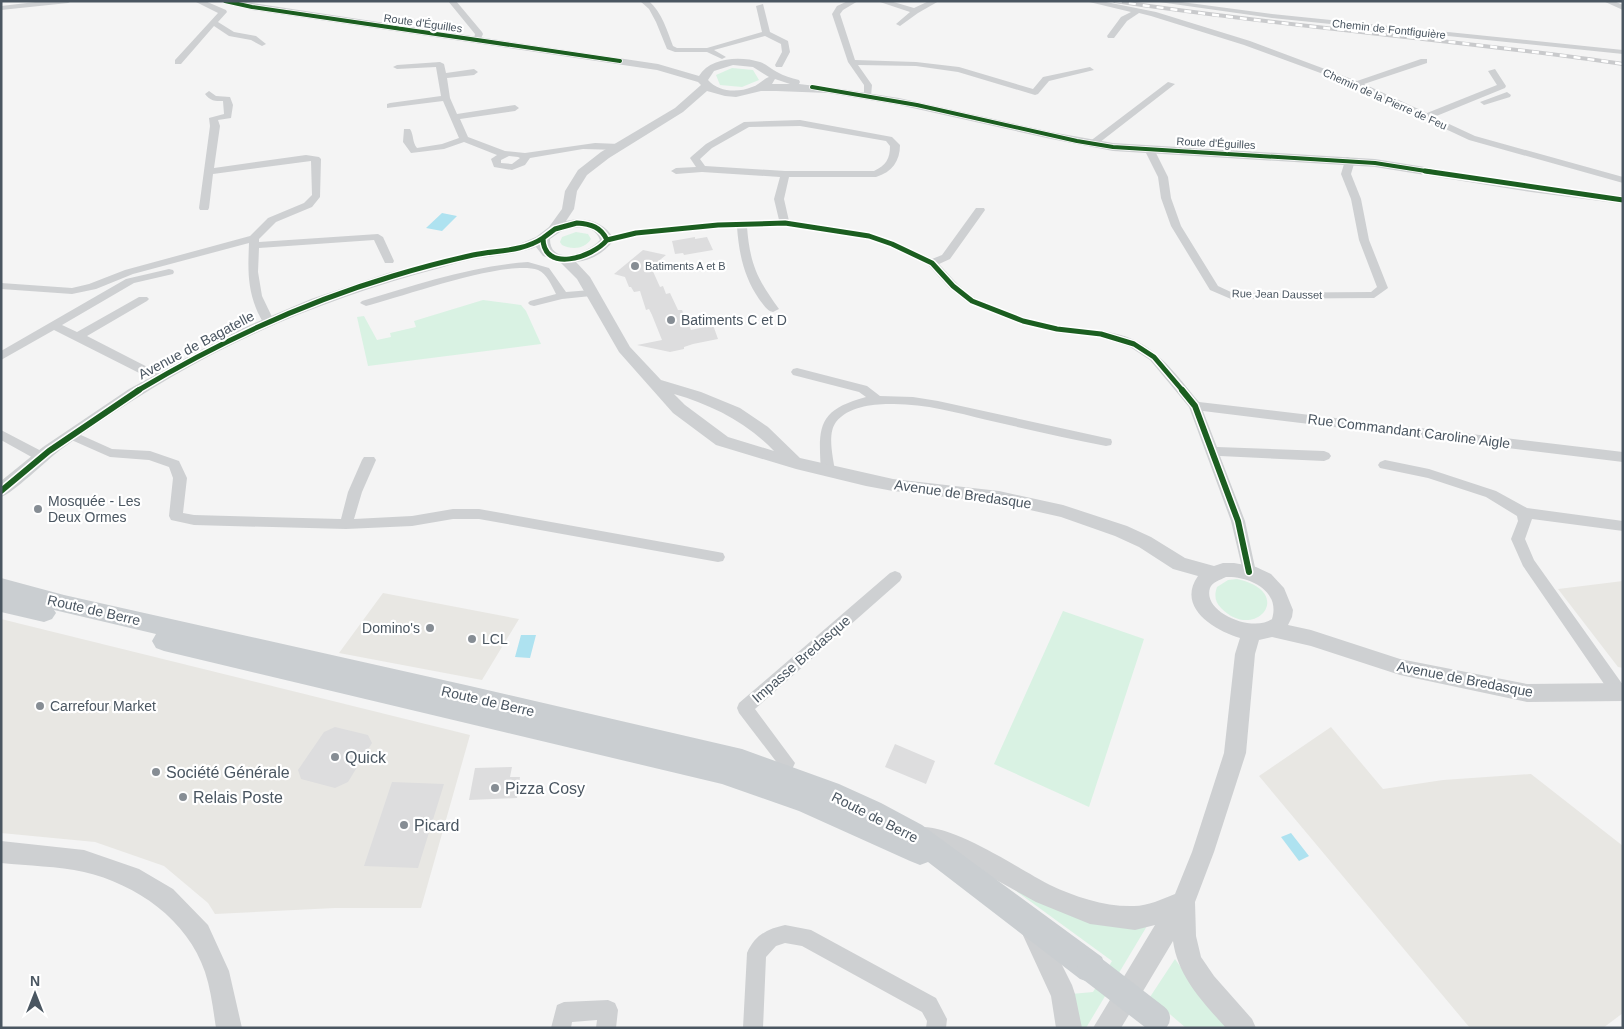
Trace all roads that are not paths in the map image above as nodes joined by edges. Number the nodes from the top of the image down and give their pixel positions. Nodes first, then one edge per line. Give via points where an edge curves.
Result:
1 (3, 1) edge
2 (68, 1) edge
3 (198, 1) edge
4 (225, 1) edge
5 (452, 1) edge
6 (644, 1) edge
7 (854, 1) edge
8 (881, 1) edge
9 (936, 1) edge
10 (1089, 1) edge
11 (1156, 1) edge
12 (1607, 1) edge
13 (255, 4) edge
14 (760, 6) dead end
15 (1, 7) edge
16 (1623, 8) edge
17 (915, 11) junction
18 (1136, 12) junction
19 (213, 22) junction
20 (900, 24) dead end
21 (766, 33) junction
22 (1111, 36) dead end
23 (476, 40) junction
24 (262, 44) dead end
25 (708, 50) junction
26 (1623, 52) edge
27 (1424, 61) dead end
28 (178, 62) dead end
29 (852, 62) junction
30 (718, 63) junction
31 (779, 65) dead end
32 (397, 67) dead end
33 (658, 67) junction
34 (1090, 70) dead end
35 (1492, 71) dead end
36 (474, 72) dead end
37 (770, 74) junction
38 (442, 76) junction
39 (704, 83) junction
40 (1171, 84) dead end
41 (1356, 84) junction
42 (812, 87) junction
43 (762, 88) junction
44 (731, 93) junction
45 (209, 94) dead end
46 (1507, 95) dead end
47 (867, 96) junction
48 (446, 98) junction
49 (390, 106) dead end
50 (516, 108) dead end
51 (679, 110) junction
52 (454, 117) junction
53 (1426, 117) junction
54 (1434, 122) junction
55 (407, 131) dead end
56 (464, 139) junction
57 (1092, 144) junction
58 (619, 146) junction
59 (1149, 149) junction
60 (493, 156) junction
61 (523, 160) junction
62 (1347, 160) junction
63 (702, 169) junction
64 (676, 171) dead end
65 (209, 172) junction
66 (785, 174) junction
67 (1623, 180) edge
68 (1623, 200) edge
69 (204, 208) dead end
70 (568, 209) junction
71 (980, 210) dead end
72 (579, 223) junction
73 (785, 223) junction
74 (742, 224) junction
75 (600, 228) junction
76 (636, 233) junction
77 (548, 234) junction
78 (607, 240) junction
79 (254, 241) junction
80 (518, 248) junction
81 (548, 254) junction
82 (593, 254) junction
83 (565, 259) junction
84 (389, 261) dead end
85 (451, 262) junction
86 (932, 264) junction
87 (169, 272) dead end
88 (458, 277) junction
89 (582, 278) junction
90 (1, 286) edge
91 (591, 293) junction
92 (562, 296) junction
93 (143, 299) dead end
94 (366, 303) dead end
95 (534, 303) dead end
96 (773, 309) dead end
97 (268, 321) junction
98 (52, 326) junction
99 (78, 336) junction
100 (1, 356) edge
101 (797, 372) dead end
102 (159, 378) junction
103 (655, 383) junction
104 (877, 400) junction
105 (1195, 406) junction
106 (1, 434) edge
107 (72, 435) junction
108 (1106, 442) dead end
109 (1212, 451) junction
110 (1324, 456) dead end
111 (42, 457) junction
112 (1623, 457) edge
113 (369, 460) dead end
114 (796, 462) junction
115 (1386, 465) dead end
116 (828, 471) junction
117 (1, 491) edge
118 (1524, 513) junction
119 (346, 524) junction
120 (1623, 526) edge
121 (718, 558) dead end
122 (1179, 564) junction
123 (1248, 572) junction
124 (1213, 573) junction
125 (895, 577) dead end
126 (1, 587) edge
127 (1200, 598) junction
128 (1, 603) edge
129 (1278, 622) junction
130 (1223, 625) junction
131 (1251, 633) junction
132 (1246, 654) junction
133 (1621, 692) edge
134 (782, 774) junction
135 (915, 835) junction
136 (1, 852) edge
137 (955, 867) junction
138 (1183, 902) junction
139 (1024, 915) junction
140 (1162, 1023) edge
141 (229, 1028) edge
142 (561, 1028) edge
143 (606, 1028) edge
144 (753, 1028) edge
145 (936, 1028) edge
146 (1069, 1028) edge
147 (1106, 1028) edge
148 (1243, 1028) edge

1 - 15 street
2 - 15 street
3 - 19 street via 223,12
4 - 13 street, Route d'Éguilles
5 - 23 street via 479,34
6 - 25 street via 652,8 675,50
7 - 29 street via 840,8 836,14
8 - 17 street
9 - 17 street
10 - 18 street, Chemin de la Pierre de Feu
11 - 26 street, Chemin de Fontfiguière via 1410,32
12 - 16 street
13 - 23 street, Route d'Éguilles
14 - 21 street
17 - 20 street
18 - 22 street via 1124,19
18 - 41 street, Chemin de la Pierre de Feu via 1153,14 1247,44
19 - 24 street via 232,34 253,38
19 - 28 street
21 - 25 street
21 - 31 street via 785,43 786,52
23 - 33 street, Route d'Éguilles
25 - 30 street
27 - 41 street
29 - 34 street via 916,64 959,70 1035,92 1046,79
29 - 47 street via 868,85
30 - 33 street, Route d'Éguilles
30 - 37 street, Route d'Éguilles via 754,64
30 - 39 street via 704,74
32 - 38 street via 440,64
33 - 39 street, Route d'Éguilles
35 - 53 street via 1502,86
36 - 38 street
37 - 42 street, Route d'Éguilles
37 - 43 street via 770,81
38 - 48 street
39 - 44 street, Route d'Éguilles via 721,92
39 - 51 street
40 - 57 street
41 - 53 street, Chemin de la Pierre de Feu
42 - 43 street, Route d'Éguilles
42 - 47 street, Route d'Éguilles
43 - 44 street, Route d'Éguilles
44 - 51 street
45 - 65 street via 214,98 227,98 229,105 228,116 214,118
46 - 54 street
47 - 57 street, Route d'Éguilles
48 - 49 street
48 - 52 street
50 - 52 street
51 - 58 street
52 - 56 street
53 - 54 street, Chemin de la Pierre de Feu
54 - 67 street, Chemin de la Pierre de Feu via 1490,144
55 - 56 street via 408,142 414,151
56 - 60 street
57 - 59 street, Route d'Éguilles
58 - 61 street via 584,146
58 - 70 street via 582,173 571,191
59 - 62 street, Route d'Éguilles
59 - 62 street, Rue Jean Dausset via 1163,177 1176,226 1214,288 1231,296 1374,295 1383,288 1364,240 1356,199 1346,174
60 - 61 street via 518,153
60 - 61 street via 497,165 504,168 514,167
62 - 68 street, Route d'Éguilles
63 - 64 street
63 - 66 street
63 - 66 street via 695,158 747,124 800,123 889,139 895,145 895,157 876,174
65 - 69 street
65 - 79 street via 316,159 317,195 308,205 272,220
66 - 73 street via 779,199
70 - 72 street
70 - 77 street
71 - 86 street via 946,257
72 - 75 street
72 - 77 street, Avenue de Bagatelle
73 - 74 street
73 - 86 street via 869,236
74 - 76 street
74 - 96 street via 744,253 750,273 760,294
75 - 76 street
75 - 78 street
76 - 78 street
77 - 80 street, Avenue de Bagatelle
77 - 81 street via 542,244
78 - 82 street
79 - 84 street via 378,237
79 - 90 street via 130,272 72,291
79 - 97 street via 256,296
80 - 81 street, Avenue de Bagatelle
80 - 85 street, Avenue de Bagatelle
81 - 83 street, Avenue de Bagatelle
82 - 83 street
82 - 89 street
83 - 89 street, Avenue de Bredasque
85 - 88 street
85 - 97 street, Avenue de Bagatelle via 392,277
86 - 105 street via 972,301 1023,321 1101,334 1134,344 1154,357
87 - 98 street via 130,281
88 - 92 street via 523,266 541,268 552,277
88 - 94 street
89 - 91 street, Avenue de Bredasque
91 - 92 street
91 - 103 street, Avenue de Bredasque via 624,349
92 - 95 street
93 - 99 street
97 - 102 street, Avenue de Bagatelle
98 - 99 street
98 - 100 street
99 - 102 street
101 - 104 street via 863,389
102 - 107 street, Avenue de Bagatelle
103 - 114 street, Avenue de Bredasque via 728,408 758,427
103 - 114 street, Avenue de Bredasque via 679,409 722,441
104 - 108 street via 915,400
104 - 116 street via 847,406 831,420 825,439
105 - 109 street
105 - 112 street, Rue Commandant Caroline Aigle
106 - 111 street
107 - 111 street, Avenue de Bagatelle
107 - 119 street via 110,453 150,456 174,464 180,478 176,516 218,522
109 - 110 street
109 - 123 street via 1238,521
111 - 117 street, Avenue de Bagatelle
113 - 119 street
114 - 116 street, Avenue de Bredasque
115 - 118 street via 1429,474 1491,494
116 - 122 street, Avenue de Bredasque via 893,485 999,497 1064,511 1145,542
118 - 120 street
118 - 133 street via 1525,521 1518,539 1528,562
119 - 121 street via 479,514
122 - 124 street, Avenue de Bredasque
122 - 127 street, Avenue de Bredasque
123 - 124 street
123 - 129 street via 1264,579 1276,590 1283,602
124 - 127 street via 1200,588
125 - 134 street, Impasse Bredasque via 746,708 787,762
126 - 134 main road, Route de Berre via 742,761
127 - 130 street via 1212,616
128 - 137 main road, Route de Berre via 722,772 806,801
129 - 131 street
129 - 133 street, Avenue de Bredasque via 1311,638 1400,667 1527,693
130 - 131 street
130 - 132 street
131 - 132 street
132 - 138 street via 1235,753
134 - 135 main road, Route de Berre via 871,812
135 - 137 main road, Route de Berre
135 - 138 street via 944,840 1044,894 1090,912 1135,918
136 - 141 street via 84,861 130,877 165,897 200,933 217,971
137 - 139 main road, Route de Berre
138 - 147 street
138 - 148 street via 1188,956 1201,978
139 - 140 main road, Route de Berre, bridge
139 - 146 street via 1064,994
142 - 143 street via 564,1012 608,1010
144 - 145 street via 757,953 770,938 784,934 804,937 929,1005 937,1019

